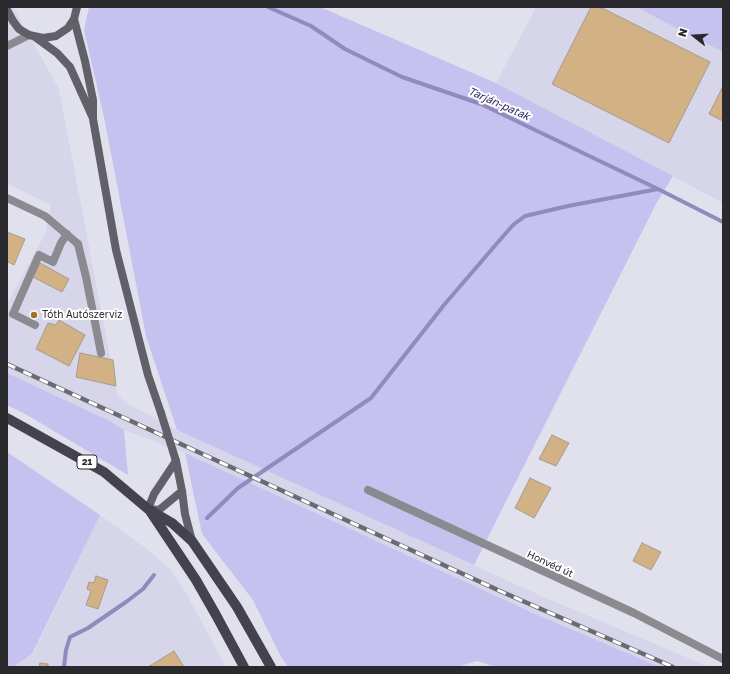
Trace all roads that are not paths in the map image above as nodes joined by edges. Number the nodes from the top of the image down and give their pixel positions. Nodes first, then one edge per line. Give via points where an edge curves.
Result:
1 (77, 7) edge
2 (7, 10) edge
3 (74, 20) junction
4 (32, 36) junction
5 (7, 46) edge
6 (93, 119) junction
7 (7, 198) edge
8 (67, 234) junction
9 (35, 325) dead end
10 (101, 353) dead end
11 (7, 418) edge
12 (176, 461) junction
13 (368, 490) dead end
14 (182, 491) junction
15 (148, 509) junction
16 (192, 541) junction
17 (723, 659) edge
18 (244, 667) edge
19 (271, 667) edge

1 - 3 main road
2 - 4 main road via 19,29
3 - 4 main road via 56,36
3 - 6 main road via 94,100
4 - 5 street
4 - 6 main road via 57,53 70,67
6 - 12 main road, bridge via 116,250 146,367
7 - 8 street via 45,216
8 - 9 street via 53,262 39,255 13,314
8 - 10 street via 78,244
11 - 15 main road, 21 via 104,472
12 - 14 main road
12 - 15 main road via 154,494
13 - 17 street, Honvéd út via 634,613
14 - 15 main road via 159,510
14 - 16 main road
15 - 16 main road, 21 via 172,523
15 - 18 main road, 21 via 196,580
16 - 19 main road, 21 via 237,607

